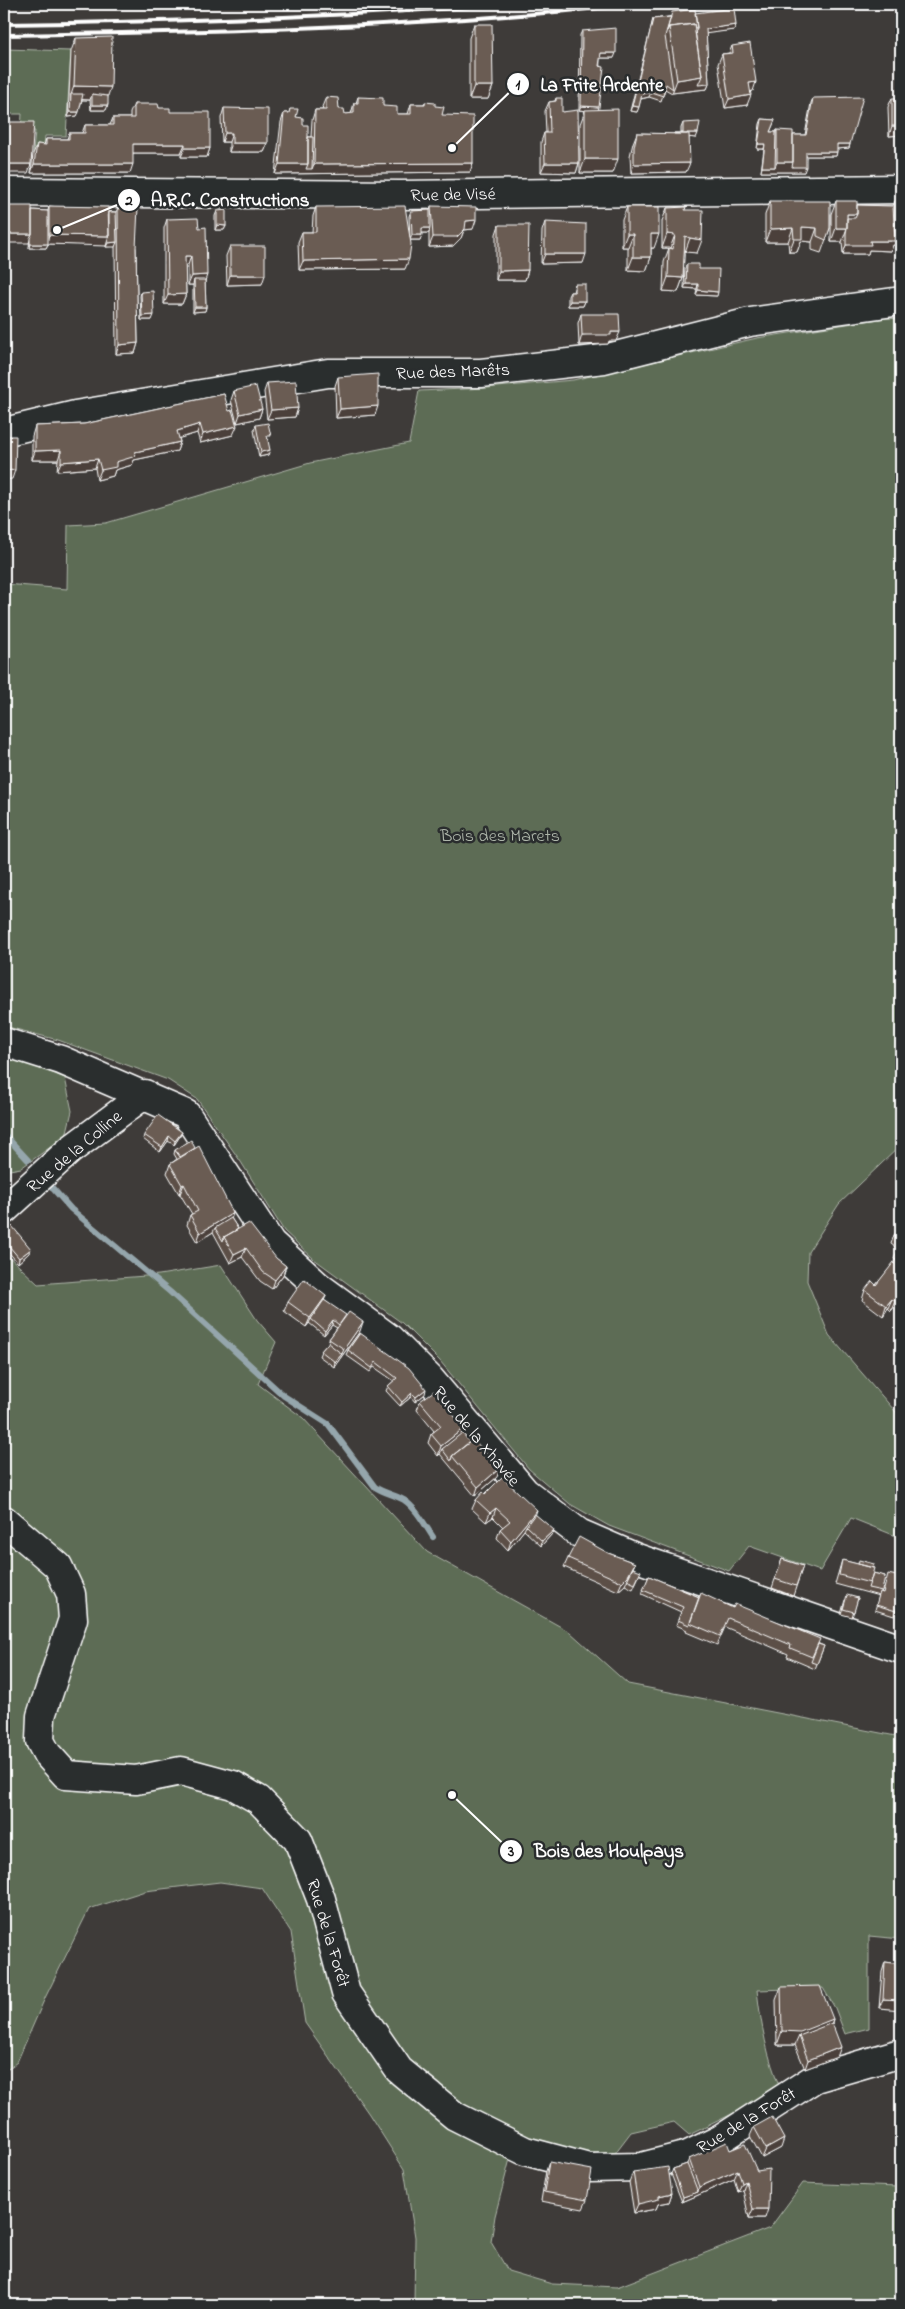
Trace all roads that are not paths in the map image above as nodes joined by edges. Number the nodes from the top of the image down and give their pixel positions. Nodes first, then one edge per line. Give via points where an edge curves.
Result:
1 (901, 189) edge
2 (4, 192) edge
3 (901, 301) edge
4 (4, 432) edge
5 (4, 1042) edge
6 (145, 1094) junction
7 (4, 1210) edge
8 (4, 1520) edge
9 (901, 1649) edge
10 (901, 2053) edge

1 - 2 street, Rue de Visé via 401,195
3 - 4 street, Rue des Marêts via 750,322 604,359 481,373 328,373 75,416
5 - 6 street, Rue de la Xhavée via 61,1060
6 - 7 street, Rue de la Colline via 70,1150
6 - 9 street, Rue de la Xhavée via 186,1114 271,1243 318,1286 389,1338 430,1378 524,1492 579,1533 637,1558
8 - 10 street, Rue de la Forêt via 58,1566 71,1594 73,1620 41,1716 40,1741 48,1754 66,1775 136,1780 181,1771 234,1785 259,1800 298,1840 321,1899 346,1993 399,2070 455,2116 525,2151 589,2168 641,2167 688,2155 704,2147 815,2078

